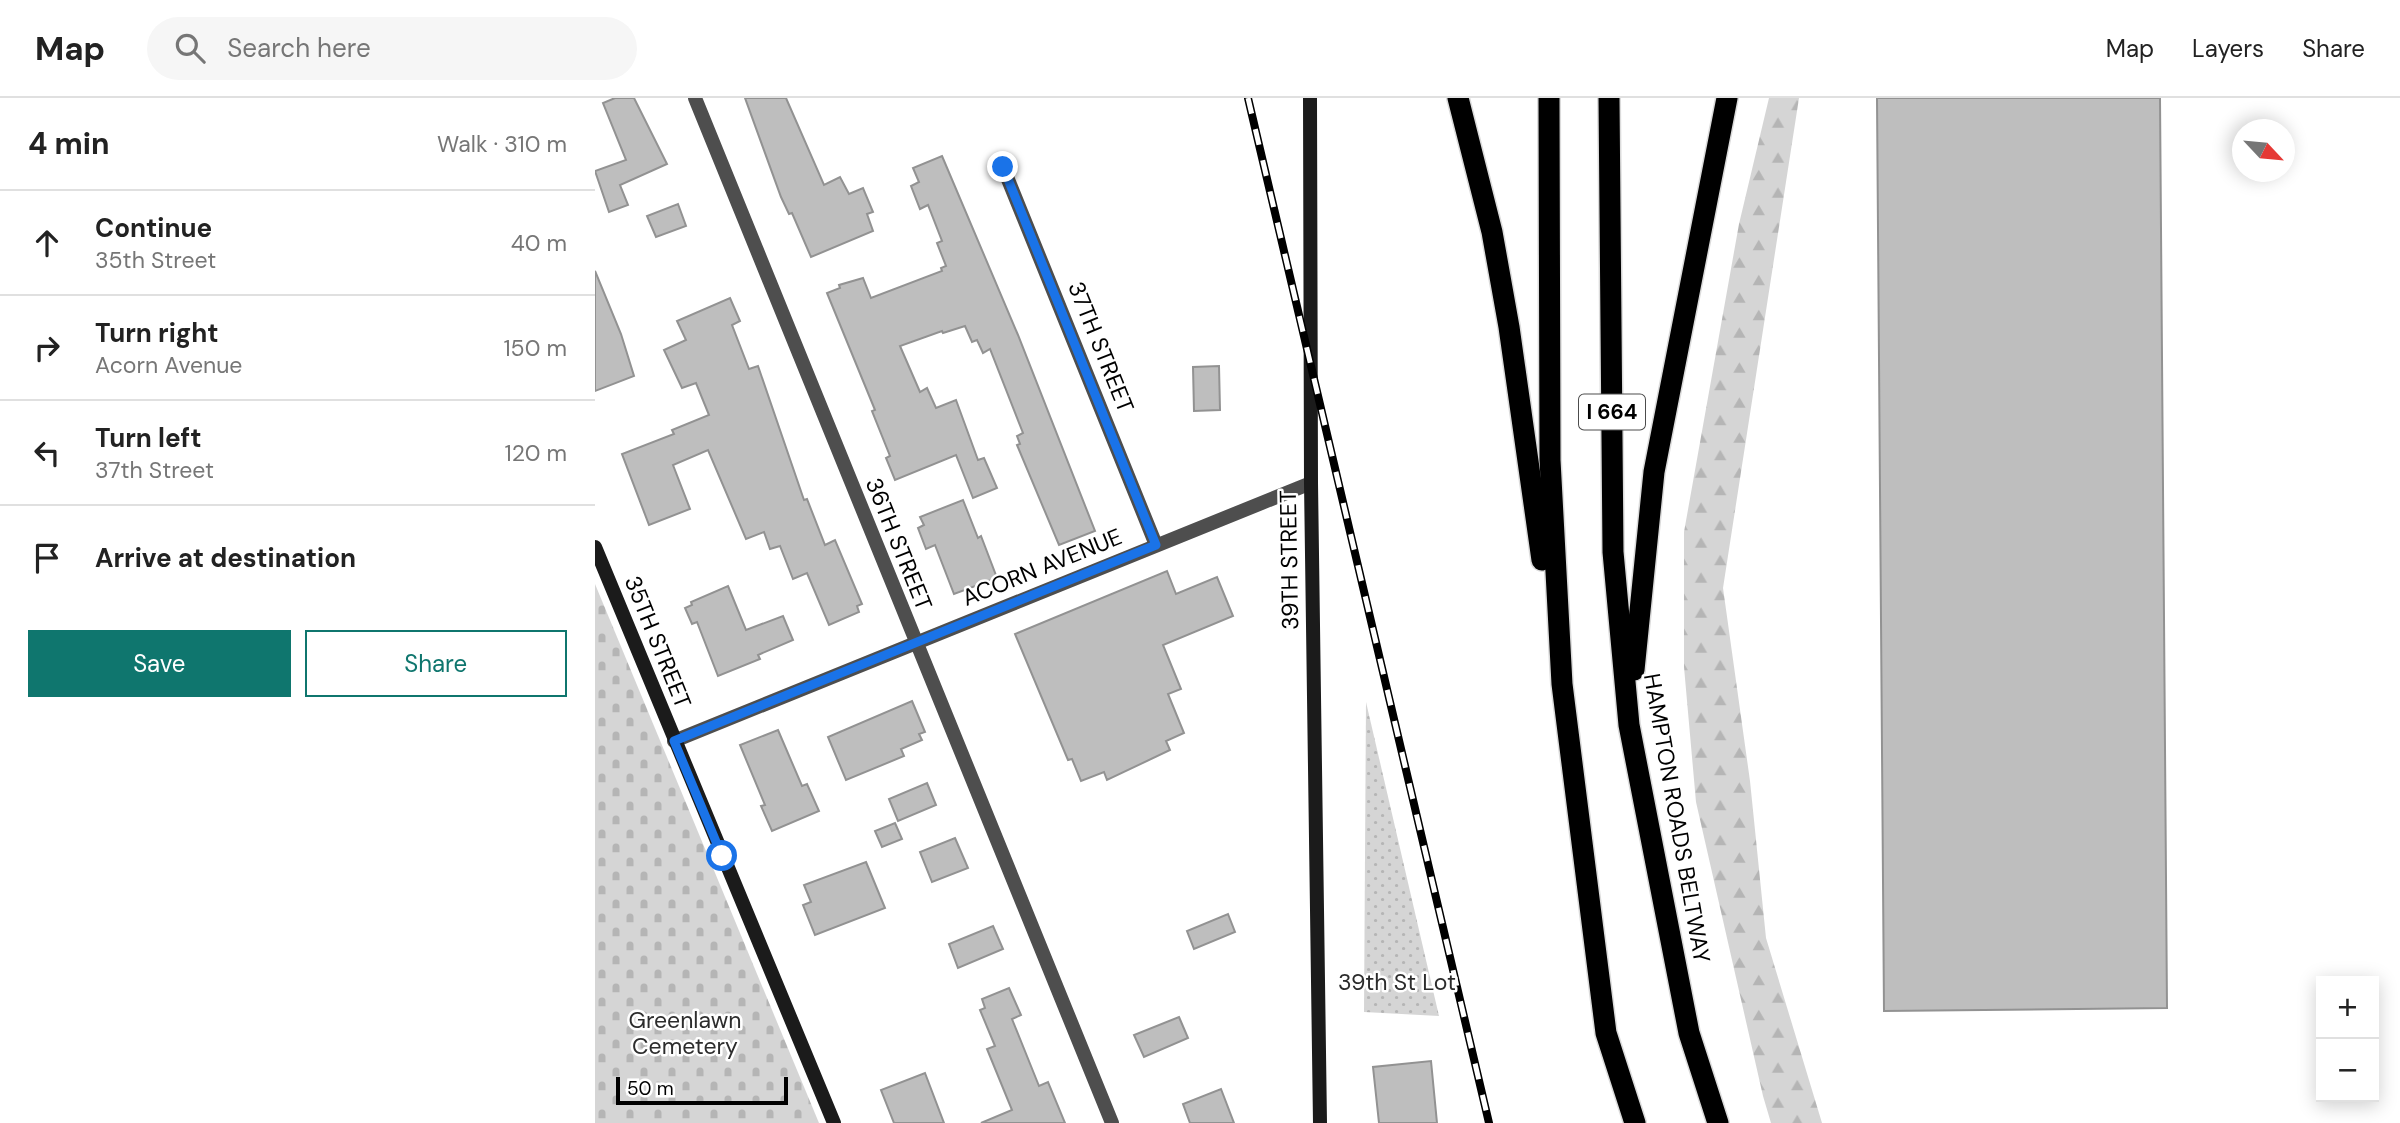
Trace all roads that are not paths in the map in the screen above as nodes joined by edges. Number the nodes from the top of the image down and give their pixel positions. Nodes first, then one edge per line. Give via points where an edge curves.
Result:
1 (695, 98) edge
2 (1310, 98) edge
3 (1458, 98) edge
4 (1549, 98) edge
5 (1609, 98) edge
6 (1727, 98) edge
7 (1003, 167) dead end
8 (1311, 483) junction
9 (1156, 545) junction
10 (595, 547) edge
11 (914, 643) junction
12 (1562, 684) junction
13 (1629, 725) junction
14 (674, 741) junction
15 (834, 1123) edge
16 (1112, 1123) edge
17 (1320, 1123) edge
18 (1635, 1123) edge
19 (1718, 1123) edge

1 - 11 street, 36TH STREET
2 - 8 main road, 39TH STREET
3 - 12 highway via 1502,287
4 - 12 highway, I 664 via 1550,460
5 - 13 highway, HAMPTON ROADS BELTWAY / I 664 via 1613,552
6 - 13 highway via 1654,472
7 - 9 street, 37TH STREET
8 - 9 street, ACORN AVENUE
8 - 17 main road, 39TH STREET
9 - 11 street, ACORN AVENUE
10 - 14 main road, 35TH STREET
11 - 14 street, ACORN AVENUE
11 - 16 street, 36TH STREET
12 - 18 highway, I 664 via 1606,1033
13 - 19 highway, HAMPTON ROADS BELTWAY / I 664 via 1689,1033
14 - 15 main road, 35TH STREET

